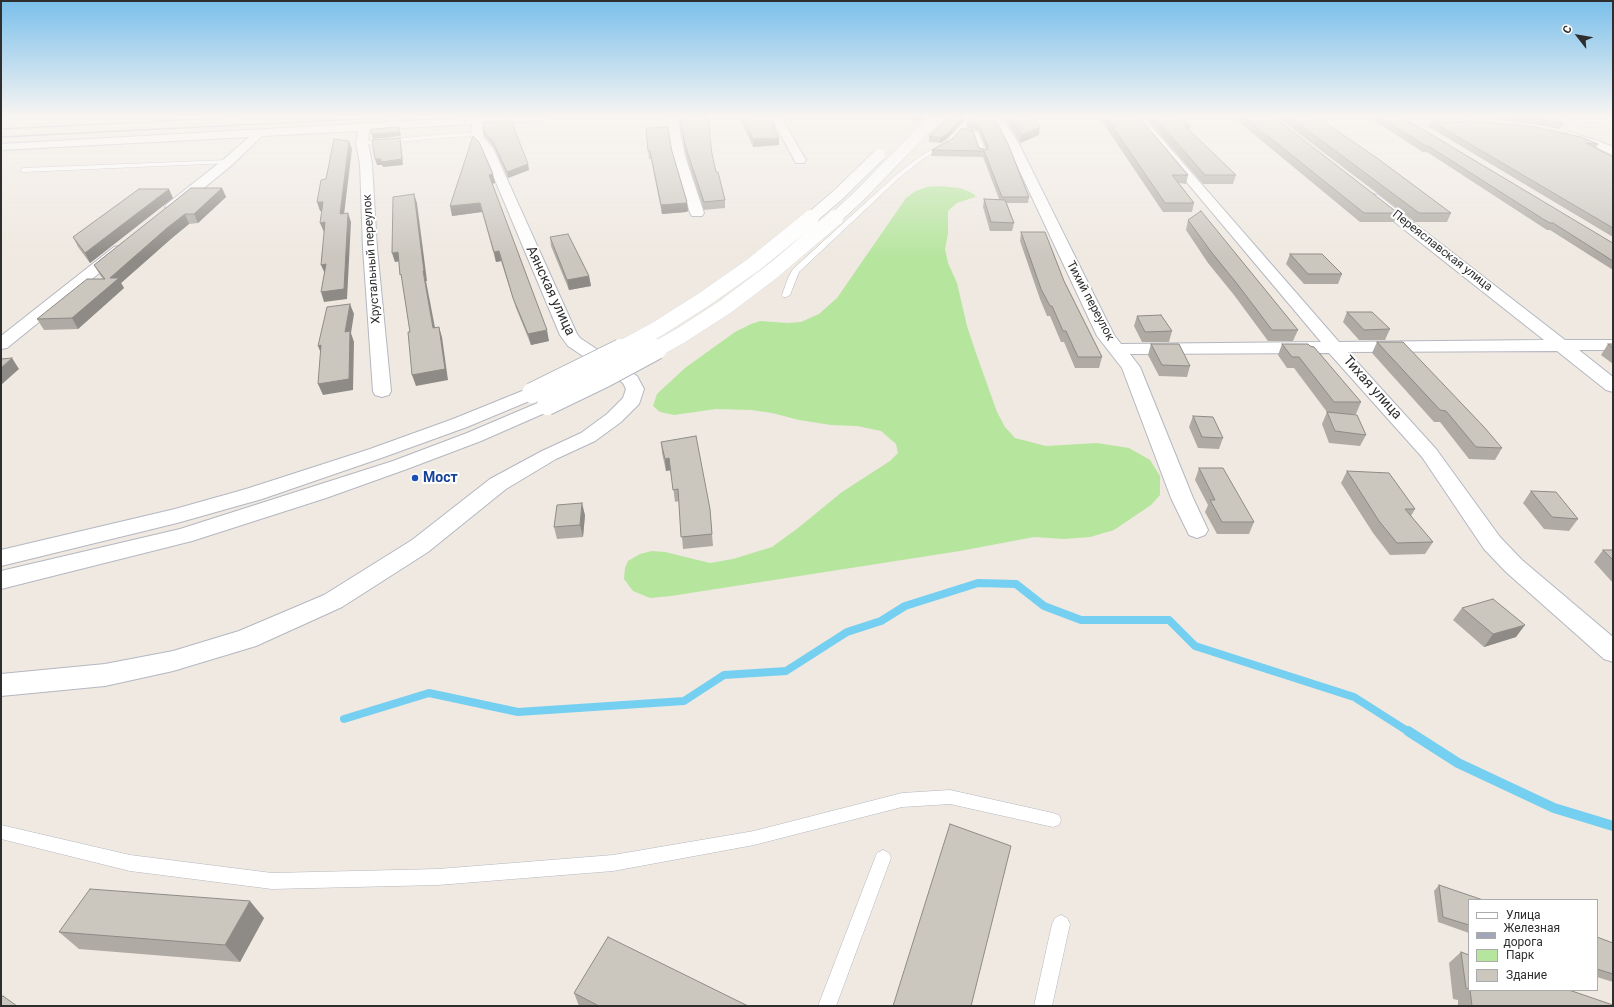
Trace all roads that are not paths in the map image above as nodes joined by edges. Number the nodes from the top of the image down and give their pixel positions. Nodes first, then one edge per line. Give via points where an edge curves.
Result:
1 (177, 164) edge
2 (226, 164) edge
3 (366, 164) edge
4 (494, 164) edge
5 (682, 164) edge
6 (869, 164) edge
7 (890, 164) edge
8 (913, 164) edge
9 (1023, 164) edge
10 (1177, 164) edge
11 (23, 170) dead end
12 (1363, 190) edge
13 (697, 213) dead end
14 (160, 217) edge
15 (129, 242) edge
16 (786, 295) dead end
17 (1, 344) edge
18 (1613, 345) edge
19 (1564, 346) junction
20 (1334, 347) junction
21 (1116, 349) junction
22 (1613, 386) edge
23 (382, 391) dead end
24 (540, 399) junction
25 (1197, 530) dead end
26 (1, 558) edge
27 (1, 580) edge
28 (1613, 652) edge
29 (1, 685) edge
30 (1054, 820) dead end
31 (1, 832) edge
32 (883, 858) dead end
33 (1061, 924) dead end
34 (827, 1006) edge
35 (1043, 1006) edge

1 - 11 lane
2 - 14 street
3 - 23 street, Хрустальный переулок
4 - 29 street, Аянская улица via 569,335 574,342 631,380 635,389 632,400 597,431 498,484 420,546 333,601 247,639 173,661 105,675
5 - 13 street
6 - 24 street, bridge via 839,194 747,270 659,328 597,362
7 - 24 street, bridge via 816,236 725,307 680,336 605,377
8 - 16 lane via 796,271
9 - 21 street, Тихий переулок via 1106,336
10 - 20 street, Тихая улица
12 - 19 street, Переяславская улица
15 - 17 street
18 - 19 street
19 - 20 street
19 - 22 street, Переяславская улица
20 - 21 street
20 - 28 street, Тихая улица via 1429,453 1492,543 1514,566
21 - 25 street, Тихий переулок via 1131,367
24 - 26 street via 460,422 254,494 177,516
24 - 27 street via 437,451 318,493 184,536
30 - 31 lane via 950,797 902,800 754,838 613,863 438,877 272,881 130,863
32 - 34 lane
33 - 35 lane

